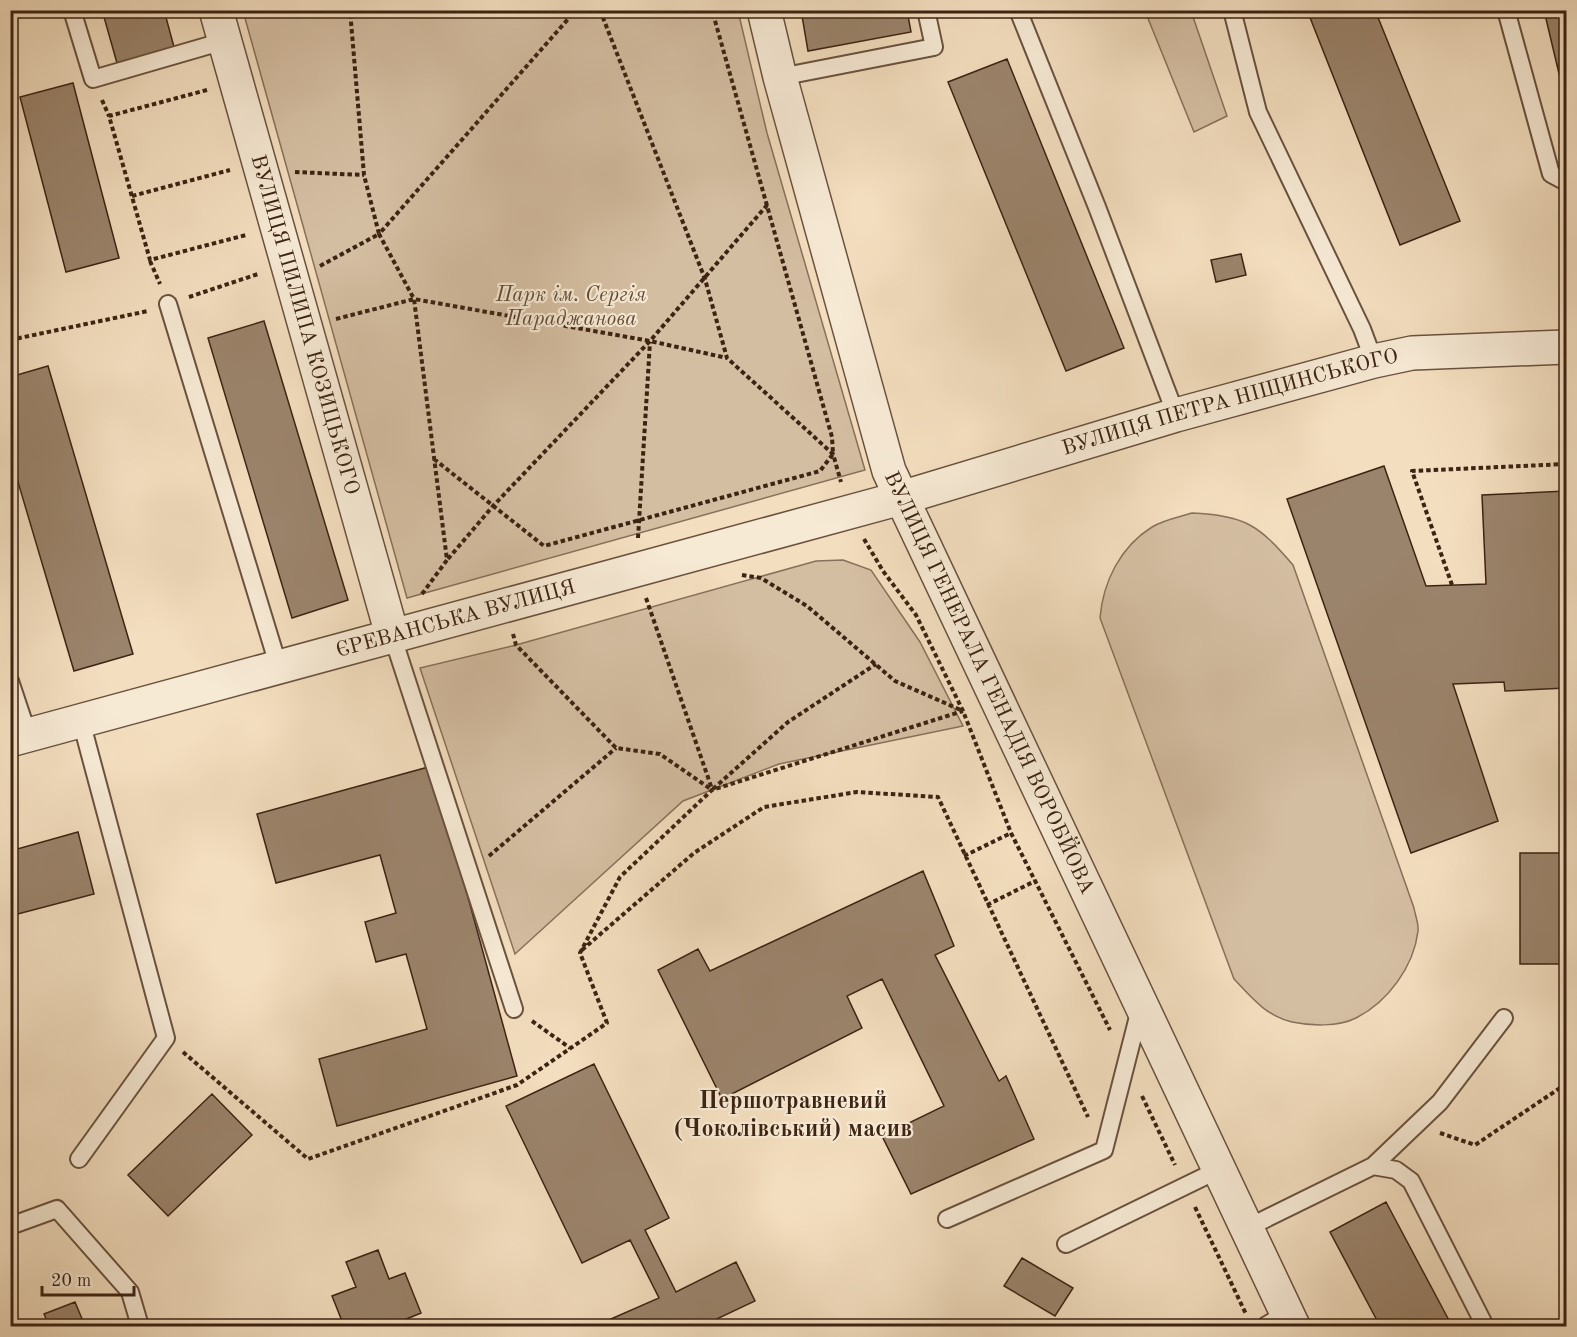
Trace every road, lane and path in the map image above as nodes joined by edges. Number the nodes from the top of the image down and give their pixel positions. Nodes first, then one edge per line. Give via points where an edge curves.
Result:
1 (72, 10) edge
2 (350, 10) edge
3 (576, 10) edge
4 (600, 10) edge
5 (712, 10) edge
6 (764, 10) edge
7 (926, 10) edge
8 (1018, 10) edge
9 (1232, 10) edge
10 (1506, 10) edge
11 (220, 26) edge
12 (780, 77) junction
13 (216, 87) dead end
14 (238, 168) dead end
15 (294, 172) dead end
16 (363, 175) junction
17 (1566, 182) edge
18 (132, 196) junction
19 (768, 204) junction
20 (256, 232) dead end
21 (379, 234) junction
22 (320, 266) dead end
23 (267, 271) dead end
24 (705, 279) junction
25 (414, 299) junction
26 (168, 304) junction
27 (335, 319) dead end
28 (10, 340) edge
29 (650, 341) junction
30 (1566, 347) edge
31 (727, 358) junction
32 (1374, 361) junction
33 (1176, 415) junction
34 (833, 454) junction
35 (434, 459) junction
36 (1566, 464) edge
37 (841, 482) dead end
38 (901, 498) junction
39 (493, 506) junction
40 (641, 518) junction
41 (860, 534) dead end
42 (447, 560) junction
43 (732, 574) dead end
44 (1452, 585) dead end
45 (645, 595) dead end
46 (417, 601) dead end
47 (393, 638) junction
48 (516, 645) dead end
49 (876, 664) junction
50 (279, 668) junction
51 (10, 681) edge
52 (963, 711) junction
53 (81, 721) junction
54 (19, 738) edge
55 (616, 748) junction
56 (712, 790) junction
57 (1011, 833) junction
58 (964, 856) junction
59 (469, 874) junction
60 (1035, 881) junction
61 (987, 905) junction
62 (580, 953) junction
63 (1142, 1002) junction
64 (514, 1009) joint
65 (1504, 1018) dead end
66 (166, 1038) junction
67 (570, 1048) junction
68 (1127, 1064) junction
69 (1566, 1084) edge
70 (1440, 1133) dead end
71 (1104, 1150) junction
72 (79, 1159) dead end
73 (1373, 1166) junction
74 (1218, 1170) junction
75 (1186, 1187) junction
76 (947, 1220) dead end
77 (10, 1226) edge
78 (1245, 1229) junction
79 (1066, 1244) dead end
80 (1247, 1316) dead end
81 (1282, 1322) edge
82 (140, 1326) edge
83 (1485, 1326) edge

1 - 11 lane via 93,79
2 - 16 path
3 - 21 path
4 - 24 path
5 - 19 path
6 - 12 street, ВУЛИЦЯ ГЕНЕРАЛА ГЕНАДІЯ ВОРОБЙОВА
7 - 12 lane via 934,47
8 - 33 lane
9 - 32 lane via 1258,112 1362,328
10 - 17 lane via 1551,174
11 - 47 street, ВУЛИЦЯ ПИЛИПА КОЗИЦЬКОГО
12 - 38 street, ВУЛИЦЯ ГЕНЕРАЛА ГЕНАДІЯ ВОРОБЙОВА via 889,471
13 - 18 path via 109,116
14 - 18 path
15 - 16 path
16 - 21 path
18 - 20 path via 150,260
19 - 24 path
19 - 34 path via 832,437
21 - 22 path
21 - 25 path
23 - 26 path
24 - 29 path
24 - 31 path
25 - 27 path
25 - 29 path
25 - 35 path
26 - 28 path via 139,314
26 - 50 lane
29 - 31 path
29 - 39 path
29 - 40 path
30 - 32 street, ВУЛИЦЯ ПЕТРА НІЩИНСЬКОГО via 1412,353
31 - 34 path
32 - 33 street, ВУЛИЦЯ ПЕТРА НІЩИНСЬКОГО
33 - 38 street, ВУЛИЦЯ ПЕТРА НІЩИНСЬКОГО
34 - 37 path
34 - 40 path via 820,471
35 - 39 path
35 - 42 path
36 - 44 path via 1412,471
38 - 47 street, ЄРЕВАНСЬКА ВУЛИЦЯ
38 - 63 street, ВУЛИЦЯ ГЕНЕРАЛА ГЕНАДІЯ ВОРОБЙОВА
39 - 40 path via 544,546
39 - 42 path
41 - 52 path via 916,615
42 - 46 path
43 - 49 path via 760,578 807,606
45 - 56 path
47 - 50 street, ЄРЕВАНСЬКА ВУЛИЦЯ
47 - 59 lane
48 - 55 path
49 - 52 path via 895,681
49 - 56 path via 788,722
50 - 53 street, ЄРЕВАНСЬКА ВУЛИЦЯ
51 - 54 lane
52 - 56 path
52 - 57 path
53 - 54 street, ЄРЕВАНСЬКА ВУЛИЦЯ
53 - 66 lane
55 - 56 path via 660,753
55 - 59 path
56 - 62 path via 620,877
57 - 58 path
57 - 60 path
58 - 61 path
58 - 62 path via 938,797 857,792 764,807 694,853
59 - 64 lane
60 - 61 path
60 - 68 path
61 - 71 path
62 - 67 path via 607,1023
63 - 68 lane
63 - 74 street, ВУЛИЦЯ ГЕНЕРАЛА ГЕНАДІЯ ВОРОБЙОВА
64 - 67 path
65 - 73 lane via 1440,1102
66 - 67 path via 308,1159 517,1084
66 - 72 lane
68 - 71 lane
68 - 75 path
69 - 70 path via 1475,1145
71 - 76 lane
73 - 78 lane
73 - 83 lane via 1396,1170 1411,1181
74 - 75 lane
74 - 78 street, ВУЛИЦЯ ГЕНЕРАЛА ГЕНАДІЯ ВОРОБЙОВА
75 - 79 lane
75 - 80 path
77 - 82 lane via 57,1209 130,1292
78 - 81 street, ВУЛИЦЯ ГЕНЕРАЛА ГЕНАДІЯ ВОРОБЙОВА

